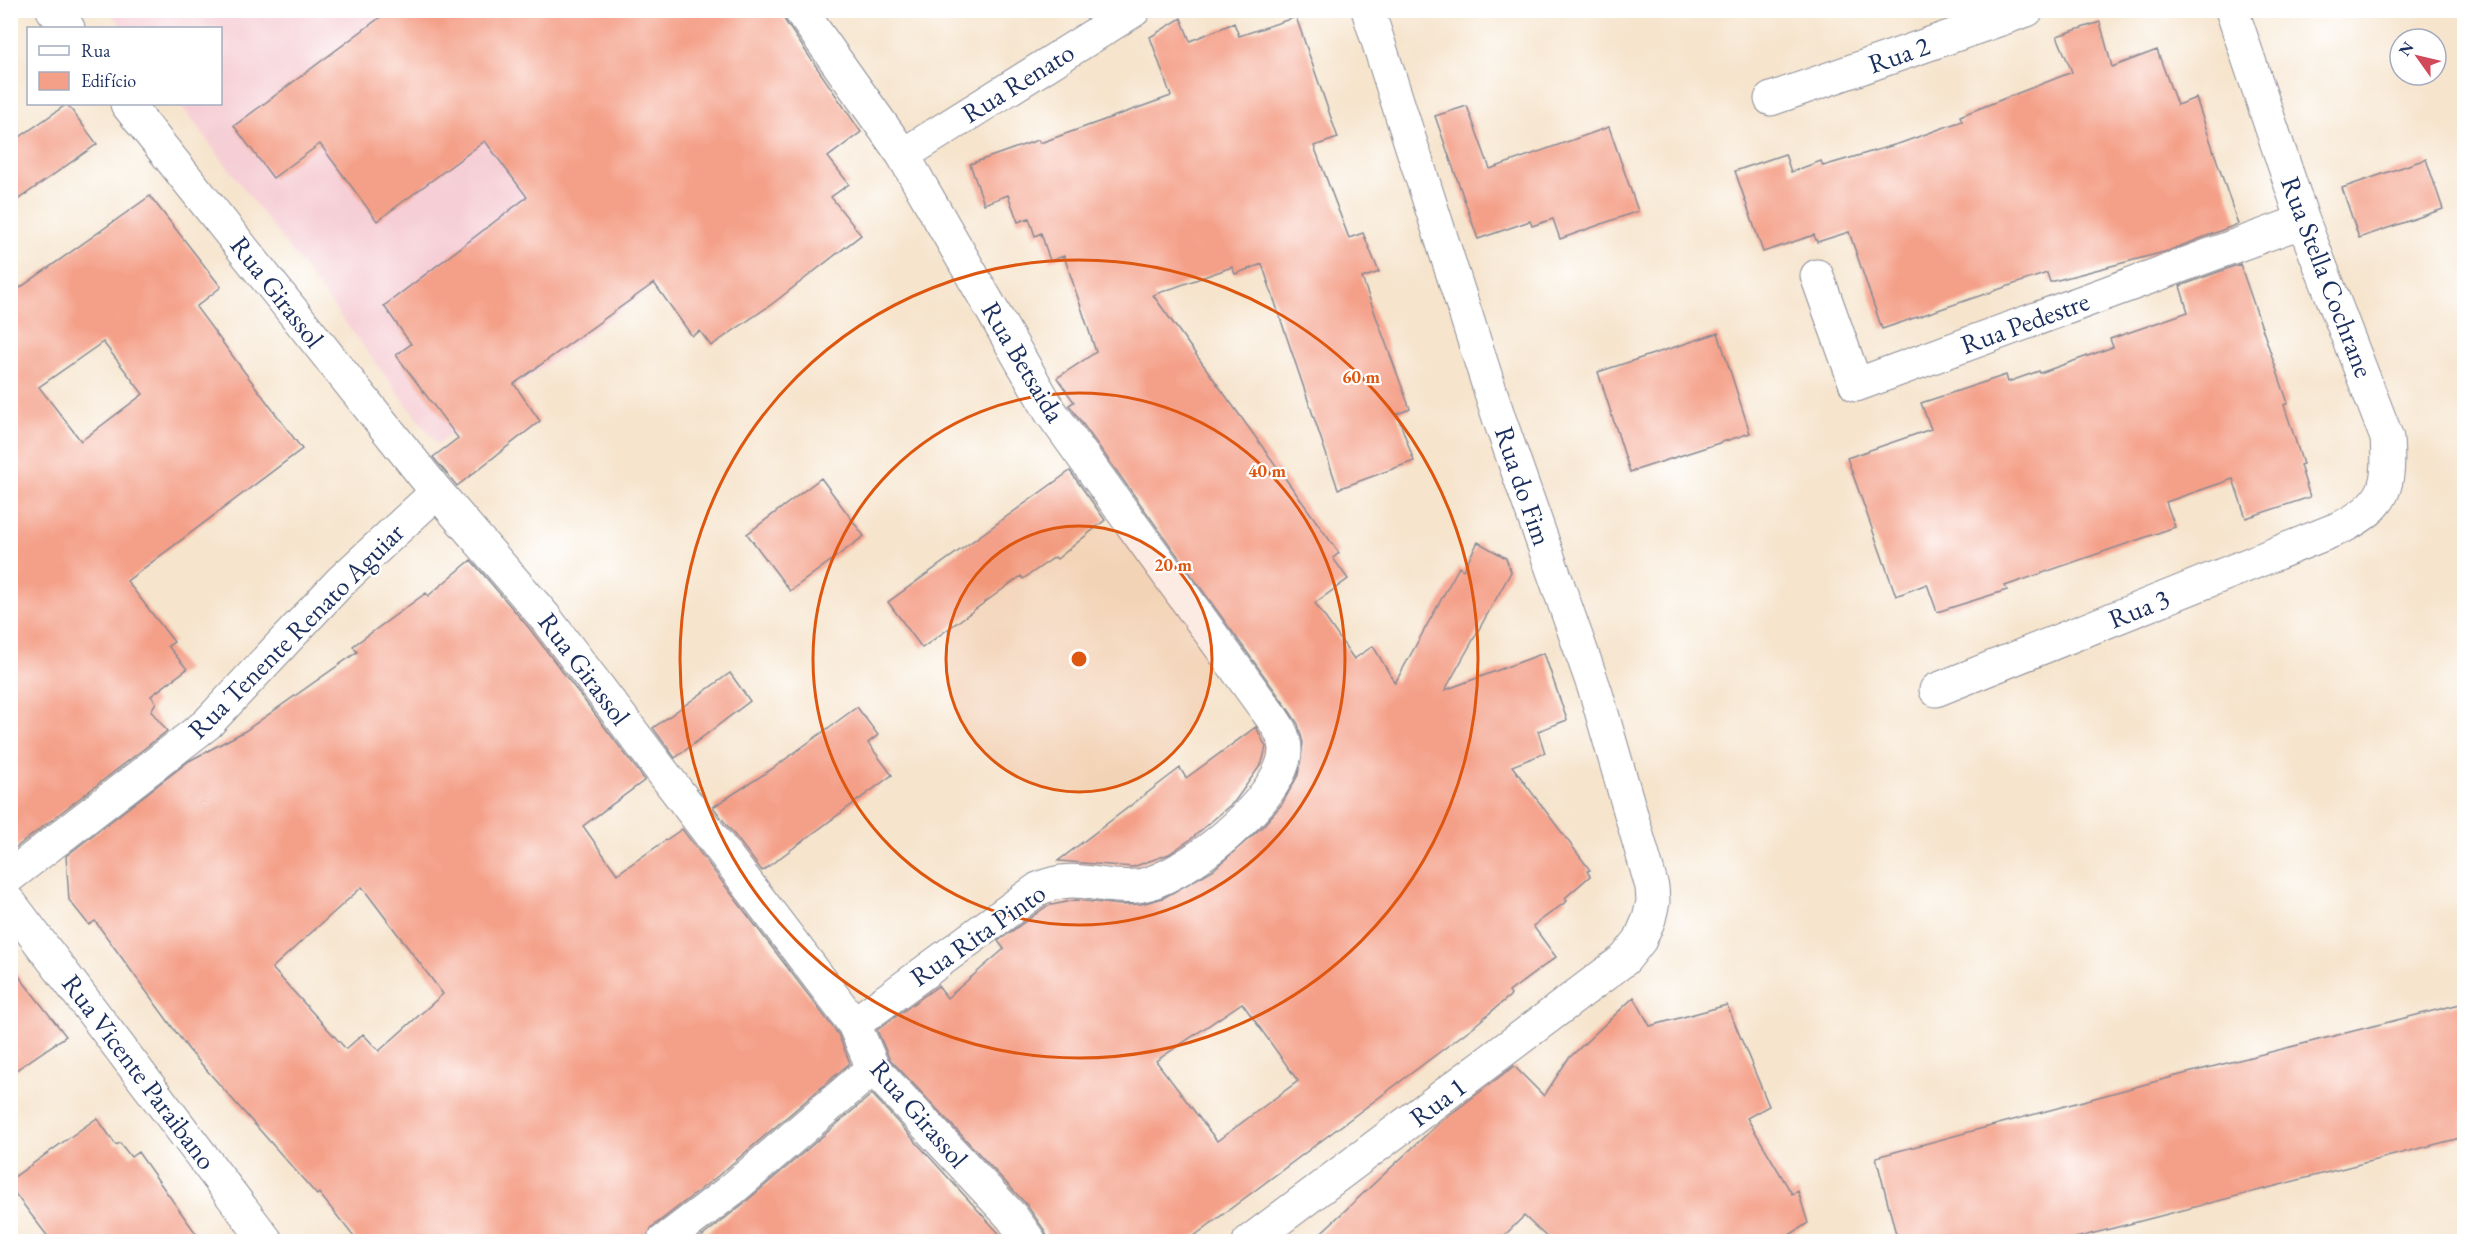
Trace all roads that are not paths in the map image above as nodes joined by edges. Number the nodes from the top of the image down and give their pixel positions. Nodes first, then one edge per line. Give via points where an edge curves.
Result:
1 (53, 10) edge
2 (800, 10) edge
3 (1134, 10) edge
4 (1368, 10) edge
5 (2027, 10) edge
6 (2232, 10) edge
7 (67, 27) edge
8 (1771, 99) dead end
9 (128, 105) edge
10 (903, 155) junction
11 (2303, 221) junction
12 (1817, 276) dead end
13 (436, 492) junction
14 (2342, 527) joint
15 (1936, 690) dead end
16 (1261, 703) joint
17 (10, 876) edge
18 (10, 903) edge
19 (1625, 959) joint
20 (854, 1024) junction
21 (873, 1068) junction
22 (267, 1242) edge
23 (663, 1242) edge
24 (1030, 1242) edge
25 (1249, 1242) edge

1 - 7 street
2 - 10 street, Rua Betsaida
3 - 10 street, Rua Renato
4 - 19 street, Rua do Fim via 1499,418 1596,693 1649,876 1653,902 1649,919 1640,940
5 - 8 street, Rua 2
6 - 11 street, Rua Stella Cochrane
9 - 13 street, Rua Girassol
10 - 16 street, Rua Betsaida via 1050,411
11 - 12 street, Rua Pedestre via 1856,385
11 - 14 street, Rua Stella Cochrane via 2387,438 2389,465 2384,491 2367,515
13 - 17 street, Rua Tenente Renato Aguiar via 341,581 207,724
13 - 20 street, Rua Girassol via 544,616
14 - 15 street, Rua 3
16 - 20 street, Rua Rita Pinto via 1281,733 1285,751 1279,771 1256,808 1194,860 1164,880 1135,886 1072,879 1038,889
18 - 22 street, Rua Vicente Paraibano
19 - 25 street, Rua 1
20 - 21 street, Rua Girassol
21 - 23 street
21 - 24 street, Rua Girassol via 1012,1217

